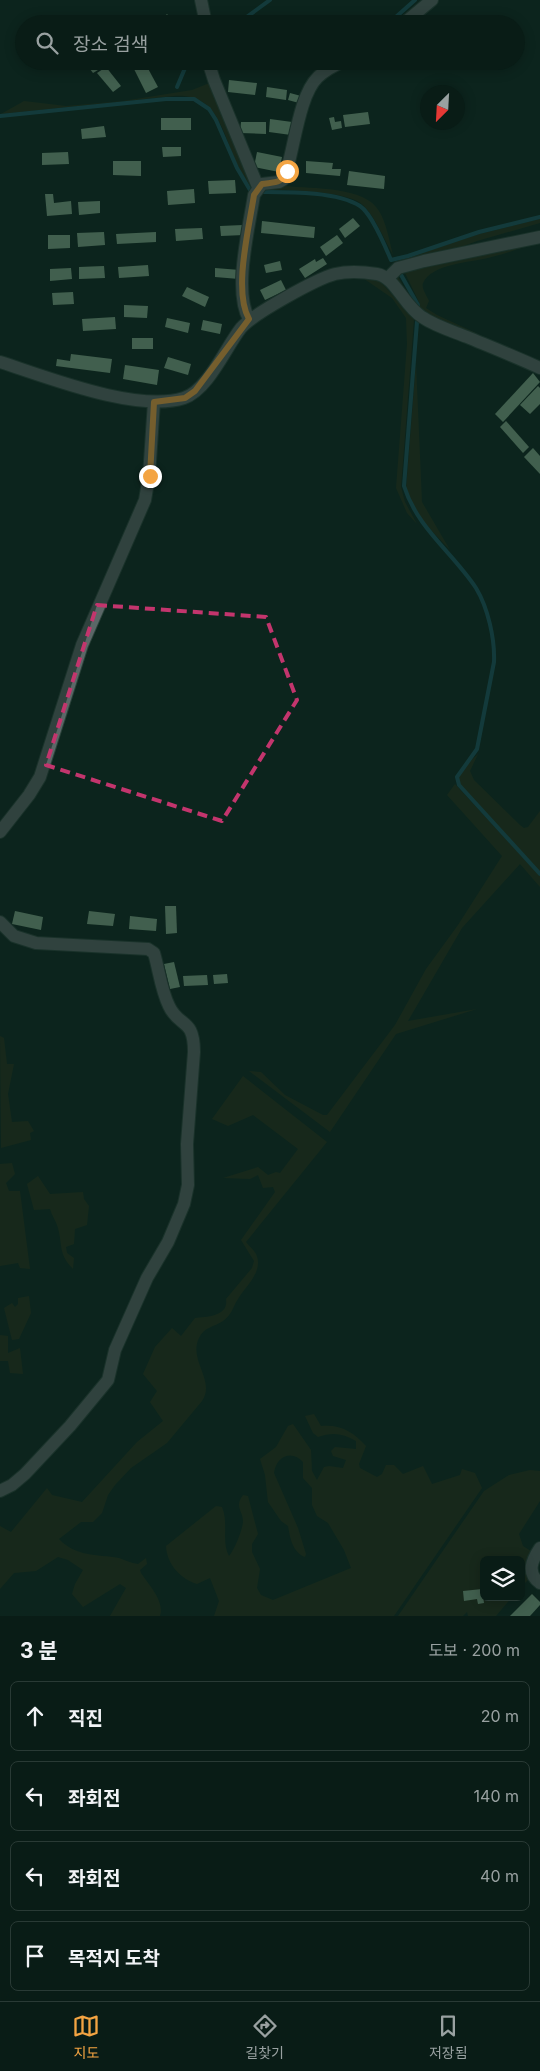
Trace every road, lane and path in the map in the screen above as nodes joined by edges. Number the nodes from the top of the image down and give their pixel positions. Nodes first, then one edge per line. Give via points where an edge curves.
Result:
1 (201, 0) edge
2 (432, 0) edge
3 (204, 15) edge
4 (414, 15) edge
5 (211, 70) edge
6 (329, 70) edge
7 (258, 187) junction
8 (540, 237) edge
9 (388, 278) junction
10 (249, 319) junction
11 (0, 362) edge
12 (540, 368) edge
13 (154, 402) junction
14 (1, 833) edge
15 (0, 922) edge
16 (0, 1491) edge
17 (540, 1548) edge
18 (540, 1584) edge

1 - 3 street
2 - 4 street
5 - 7 street
6 - 7 street via 312,84 300,114 284,179
7 - 10 street via 254,195 242,286 243,308
8 - 9 street via 398,268
9 - 10 street via 366,273 334,274
9 - 12 street via 408,306 428,321
10 - 13 street via 195,391 185,398
11 - 13 street via 71,386
13 - 14 street via 145,500 82,645 40,777
15 - 16 street via 14,936 36,943 148,949 154,953 169,1008 191,1029 194,1052 187,1144 188,1185 184,1204 115,1350 108,1380 25,1474
17 - 18 street via 531,1570

